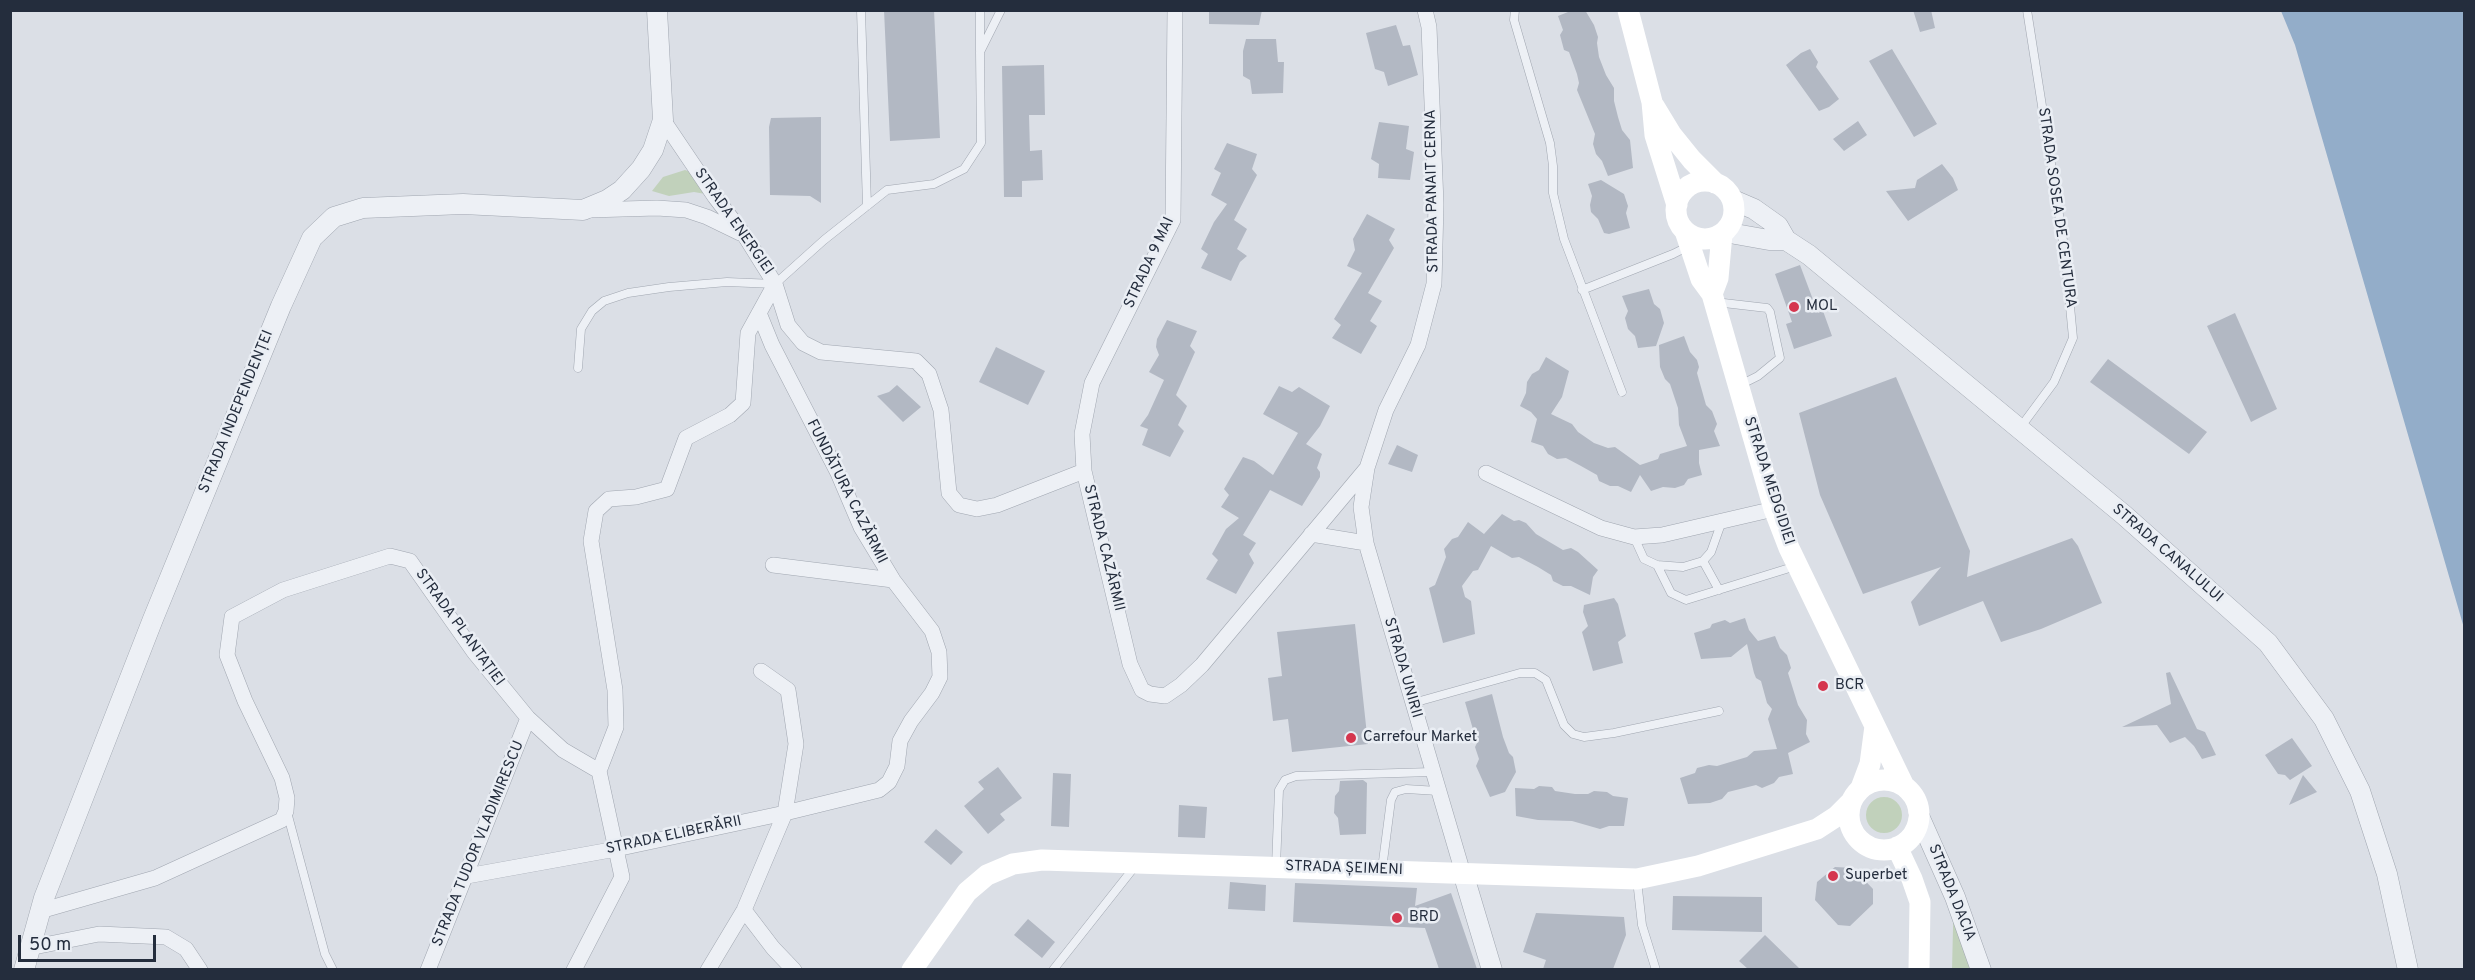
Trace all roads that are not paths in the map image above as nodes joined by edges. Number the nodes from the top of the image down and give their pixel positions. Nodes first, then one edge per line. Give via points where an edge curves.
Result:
1 (657, 10) edge
2 (861, 10) edge
3 (980, 10) edge
4 (1001, 10) edge
5 (1175, 10) edge
6 (1425, 10) edge
7 (1515, 10) edge
8 (1628, 10) edge
9 (2027, 10) edge
10 (980, 52) junction
11 (1652, 102) junction
12 (663, 120) junction
13 (1715, 183) junction
14 (1733, 200) junction
15 (1677, 205) junction
16 (867, 206) junction
17 (583, 210) junction
18 (745, 236) junction
19 (1705, 236) junction
20 (1786, 240) junction
21 (775, 284) junction
22 (1582, 290) junction
23 (1713, 298) junction
24 (759, 313) junction
25 (578, 368) dead end
26 (1739, 386) junction
27 (1622, 392) dead end
28 (2020, 428) junction
29 (1367, 468) junction
30 (1084, 471) junction
31 (1486, 473) dead end
32 (1774, 509) junction
33 (1722, 521) junction
34 (1311, 534) junction
35 (1634, 537) junction
36 (1366, 543) junction
37 (1703, 561) junction
38 (773, 565) dead end
39 (1657, 565) junction
40 (1798, 565) junction
41 (893, 580) junction
42 (1719, 590) junction
43 (761, 671) dead end
44 (1411, 703) junction
45 (1719, 711) dead end
46 (528, 718) junction
47 (1875, 725) junction
48 (599, 771) junction
49 (1432, 772) junction
50 (1904, 786) junction
51 (879, 790) joint
52 (1438, 790) junction
53 (1856, 796) junction
54 (286, 811) junction
55 (785, 813) junction
56 (1919, 816) junction
57 (1817, 829) junction
58 (1859, 840) junction
59 (1897, 847) junction
60 (616, 849) junction
61 (1137, 864) junction
62 (1276, 867) junction
63 (1382, 870) junction
64 (1463, 873) junction
65 (467, 876) junction
66 (1637, 879) junction
67 (744, 910) junction
68 (40, 911) junction
69 (29, 948) junction
70 (24, 969) edge
71 (201, 969) edge
72 (333, 969) edge
73 (428, 969) edge
74 (574, 969) edge
75 (708, 969) edge
76 (794, 969) edge
77 (912, 969) edge
78 (1053, 969) edge
79 (1492, 969) edge
80 (1656, 969) edge
81 (1919, 969) edge
82 (1982, 969) edge
83 (2408, 969) edge

1 - 12 street
2 - 16 lane
3 - 10 lane
4 - 10 lane
5 - 30 street, STRADA 9 MAI via 1173,220 1092,383 1082,434
6 - 29 street, STRADA PANAIT CERNA via 1429,27 1436,204 1434,284 1418,345 1386,410
7 - 22 lane via 1514,20 1550,143 1552,193
8 - 11 main road
9 - 28 lane, STRADA SOSEA DE CENTURA via 2065,253 2073,338 2054,382
10 - 16 lane via 981,143 964,169 934,184 887,190
11 - 13 main road via 1671,134
11 - 15 main road via 1655,135
12 - 17 street, STRADA INDEPENDENȚEI via 653,150 628,183 607,200
12 - 18 street, STRADA ENERGIEI
13 - 14 main road
13 - 15 main road via 1691,185
14 - 19 main road via 1733,218
14 - 20 street, STRADA CANALULUI via 1778,226
15 - 19 main road via 1678,219
16 - 21 lane
17 - 18 street via 686,210
17 - 68 street, STRADA INDEPENDENȚEI via 463,204 363,208 334,217 312,238 153,618
18 - 21 street, STRADA ENERGIEI
19 - 20 street, STRADA CANALULUI
19 - 22 lane via 1664,258
19 - 23 main road via 1718,278
19 - 23 main road, STRADA MEDGIDIEI via 1701,279
20 - 28 street, STRADA CANALULUI
21 - 24 street, STRADA ENERGIEI
21 - 25 lane via 727,282 680,286 628,293 604,301 581,329
21 - 30 street, STRADA CAZĂRMII via 789,325 803,343 821,352 916,361 929,374 941,410 949,494 959,505 977,509 997,505
22 - 27 lane
23 - 26 main road, STRADA MEDGIDIEI
23 - 26 lane via 1767,308 1770,312 1780,358
24 - 41 street, FUNDĂTURA CAZĂRMII via 861,527
24 - 48 street, STRADA ENERGIEI via 748,333 743,403 730,415 686,438 667,489 609,499 596,511 591,541 615,690 616,727
26 - 32 main road, STRADA MEDGIDIEI
28 - 83 street, STRADA CANALULUI via 2268,643 2324,719 2360,791 2387,874
29 - 34 street, STRADA CAZĂRMII
29 - 36 street, STRADA UNIRII via 1361,507
30 - 34 street, STRADA CAZĂRMII via 1130,664 1142,690 1150,694 1165,696 1202,665
31 - 35 street via 1601,528
32 - 33 street
32 - 40 main road, STRADA MEDGIDIEI
33 - 35 street via 1662,535
33 - 37 lane via 1711,552
34 - 36 street
35 - 39 lane via 1644,559
36 - 44 street, STRADA UNIRII
37 - 39 lane via 1683,567
37 - 42 lane
38 - 41 street
39 - 42 lane via 1671,593 1678,598 1686,600
40 - 42 lane
40 - 47 main road, STRADA MEDGIDIEI
41 - 51 street, FUNDĂTURA CAZĂRMII via 933,631 941,664 932,693 900,741 897,766 889,782
43 - 55 street via 788,690 796,744
44 - 45 lane via 1499,677 1528,673 1546,680 1564,725 1573,734 1584,737
44 - 49 street, STRADA UNIRII
46 - 48 street, STRADA PLANTAȚIEI via 563,750
46 - 54 street, STRADA PLANTAȚIEI via 474,652 410,561 390,556 283,590 232,616 227,655 282,778
46 - 65 street, STRADA TUDOR VLADIMIRESCU
47 - 50 main road, STRADA MEDGIDIEI
47 - 53 main road via 1874,746
48 - 60 street
49 - 52 street, STRADA UNIRII
49 - 62 lane via 1296,776 1285,780 1279,790
50 - 53 main road via 1882,780 1871,782
50 - 56 main road via 1918,805
51 - 55 street, STRADA ELIBERĂRII
52 - 63 lane via 1395,792 1390,800
52 - 64 street, STRADA UNIRII
53 - 57 main road, STRADA ȘEIMENI
53 - 58 main road via 1849,823
54 - 68 street via 282,820 271,826 155,878
54 - 72 lane via 325,954
55 - 60 street, STRADA ELIBERĂRII
55 - 67 street
56 - 59 main road via 1912,835
56 - 82 street, STRADA DACIA
57 - 58 main road, STRADA ȘEIMENI via 1835,828
57 - 66 main road, STRADA ȘEIMENI via 1698,866
58 - 59 main road via 1877,849
59 - 81 main road via 1920,902
60 - 65 street, STRADA ELIBERĂRII
60 - 74 street via 622,878
61 - 62 main road, STRADA ȘEIMENI
61 - 77 main road, STRADA ȘEIMENI via 1042,860 1013,864 987,875 967,891
61 - 78 lane
62 - 63 main road, STRADA ȘEIMENI
63 - 64 main road, STRADA ȘEIMENI
64 - 66 main road, STRADA ȘEIMENI
64 - 79 street, STRADA UNIRII
65 - 73 street, STRADA TUDOR VLADIMIRESCU
66 - 80 lane via 1642,925
67 - 75 street
67 - 76 street
68 - 69 street, STRADA INDEPENDENȚEI
69 - 70 street, STRADA INDEPENDENȚEI
69 - 71 street via 99,934 166,937 186,950

